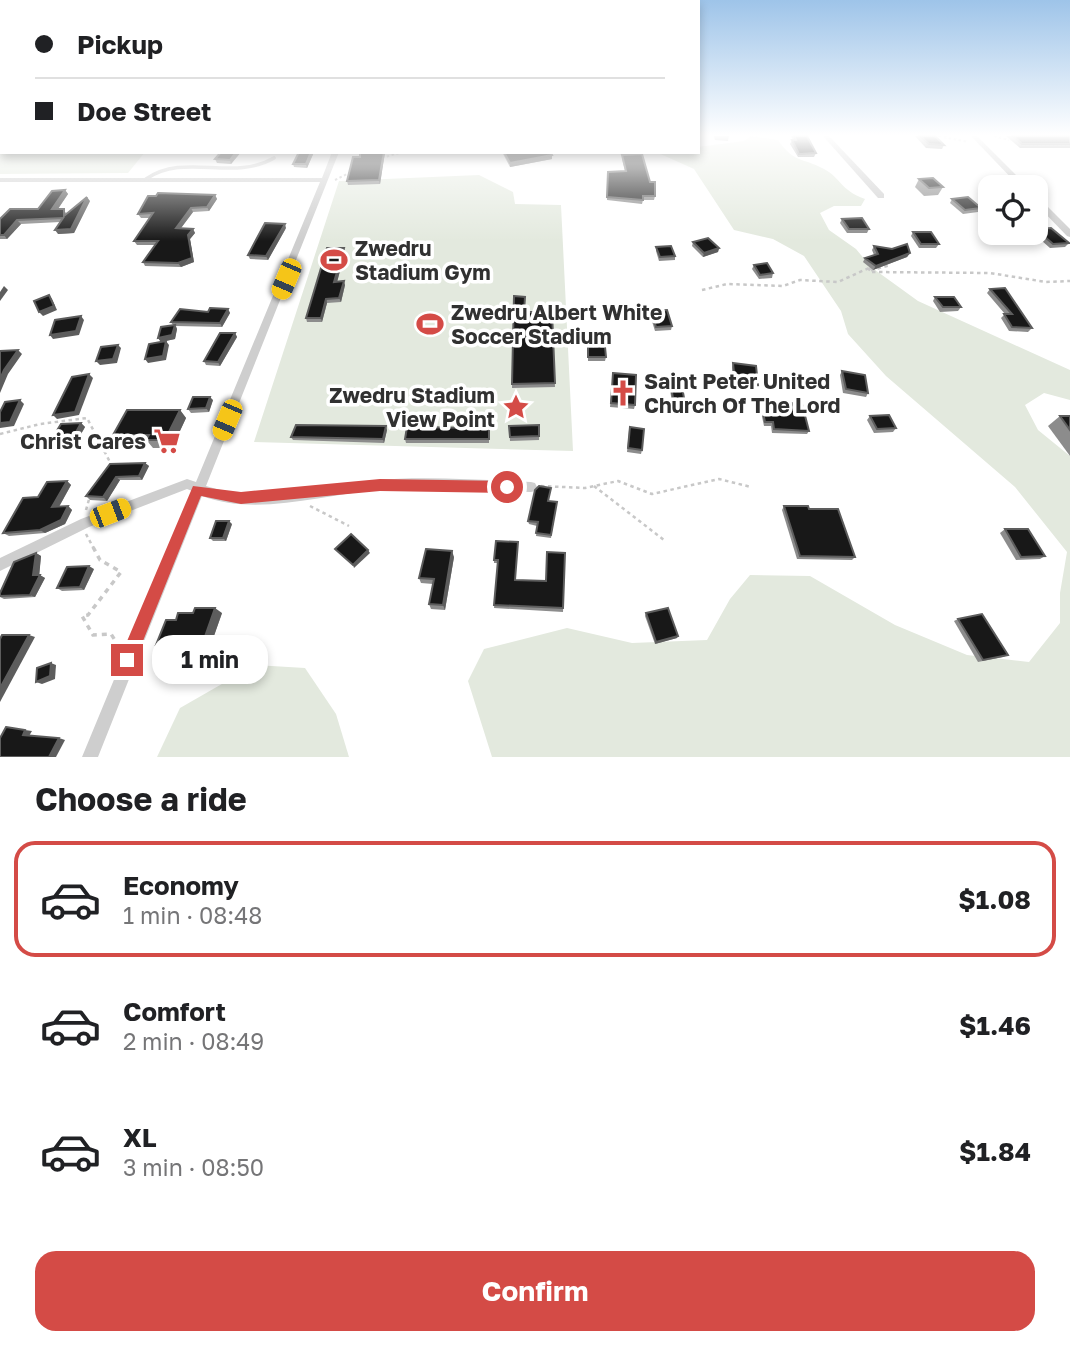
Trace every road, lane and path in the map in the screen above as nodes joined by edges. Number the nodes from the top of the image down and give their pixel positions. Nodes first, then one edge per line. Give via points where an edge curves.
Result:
1 (156, 171) edge
2 (329, 171) edge
3 (351, 171) edge
4 (859, 171) edge
5 (146, 179) junction
6 (0, 180) edge
7 (324, 183) junction
8 (881, 196) dead end
9 (1048, 212) edge
10 (1070, 234) edge
11 (891, 265) edge
12 (869, 271) junction
13 (1070, 281) edge
14 (702, 290) dead end
15 (0, 434) edge
16 (105, 472) edge
17 (594, 486) junction
18 (530, 487) joint
19 (751, 487) dead end
20 (197, 490) junction
21 (93, 491) edge
22 (288, 495) junction
23 (85, 523) junction
24 (349, 526) dead end
25 (664, 540) dead end
26 (0, 565) edge
27 (127, 660) junction
28 (90, 757) edge

1 - 5 lane
2 - 7 street
3 - 7 path
4 - 8 street
5 - 6 street
5 - 7 street
7 - 20 street
9 - 10 street
11 - 12 path
12 - 13 path
12 - 14 path via 872,267 838,282 727,284
15 - 16 path via 87,418 111,463
17 - 18 path
17 - 19 path via 618,481 652,494 719,478
17 - 25 path
18 - 22 street via 380,485
20 - 22 street via 241,498
20 - 23 street via 187,484
20 - 27 street
21 - 23 path
22 - 24 path
23 - 26 street
23 - 27 path via 87,538 100,560 121,572 88,615 82,616 93,635 111,634
27 - 28 street

